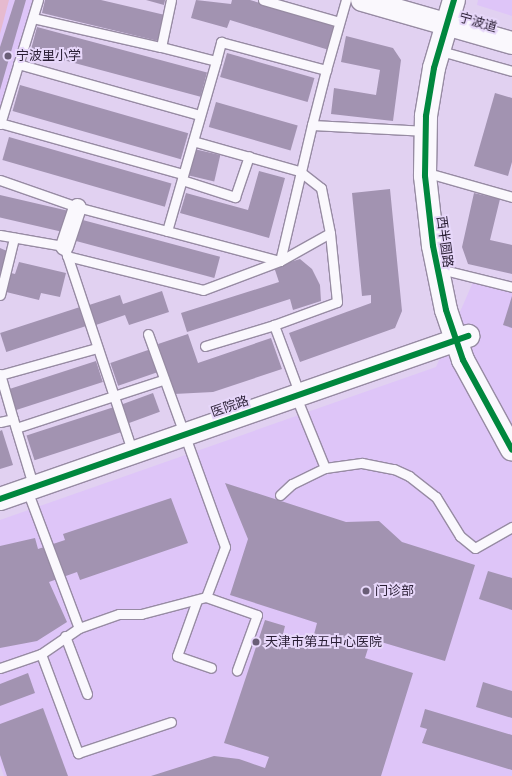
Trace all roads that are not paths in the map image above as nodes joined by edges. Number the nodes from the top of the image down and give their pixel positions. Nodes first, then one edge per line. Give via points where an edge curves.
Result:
1 (38, 0) edge
2 (171, 0) edge
3 (263, 0) edge
4 (346, 0) edge
5 (362, 0) edge
6 (398, 0) edge
7 (455, 14) edge
8 (33, 18) junction
9 (339, 22) junction
10 (512, 32) edge
11 (512, 43) edge
12 (161, 47) junction
13 (448, 53) junction
14 (216, 61) junction
15 (18, 64) junction
16 (326, 70) junction
17 (512, 71) edge
18 (200, 115) junction
19 (0, 124) edge
20 (312, 126) junction
21 (430, 132) junction
22 (193, 140) junction
23 (249, 156) junction
24 (299, 171) junction
25 (435, 175) junction
26 (183, 177) junction
27 (0, 180) edge
28 (512, 197) edge
29 (77, 207) junction
30 (167, 231) junction
31 (330, 233) junction
32 (0, 234) edge
33 (14, 238) junction
34 (66, 251) junction
35 (280, 260) junction
36 (448, 271) junction
37 (512, 287) edge
38 (0, 295) edge
39 (274, 325) junction
40 (148, 334) dead end
41 (462, 338) junction
42 (205, 346) dead end
43 (97, 348) junction
44 (0, 375) edge
45 (163, 380) junction
46 (298, 396) junction
47 (115, 397) junction
48 (13, 418) junction
49 (0, 422) edge
50 (16, 428) junction
51 (512, 428) edge
52 (182, 435) junction
53 (512, 450) edge
54 (133, 453) junction
55 (325, 468) junction
56 (30, 489) junction
57 (280, 495) dead end
58 (0, 499) edge
59 (512, 527) edge
60 (201, 598) junction
61 (79, 628) junction
62 (65, 636) junction
63 (41, 654) junction
64 (0, 668) edge
65 (211, 668) dead end
66 (237, 670) dead end
67 (87, 694) dead end
68 (171, 722) dead end

1 - 8 lane
2 - 12 lane
3 - 9 lane
4 - 9 lane
5 - 7 street, 宁波道
6 - 7 street, 宁波道
7 - 10 street, 宁波道
7 - 11 street, 宁波道
7 - 13 street, 西半圆路
7 - 21 street, 西半圆路 via 431,81
8 - 12 lane
8 - 15 lane
9 - 16 lane
12 - 14 lane
13 - 17 lane
13 - 21 street, 西半圆路
14 - 16 lane via 221,42
14 - 18 lane
15 - 18 lane
15 - 19 lane
16 - 20 lane
18 - 22 lane
19 - 26 lane
20 - 21 lane
20 - 24 lane
21 - 25 street, 西半圆路
21 - 41 street, 西半圆路 via 432,246
22 - 23 lane
22 - 26 lane
23 - 24 lane
23 - 26 lane via 235,197
24 - 31 lane via 321,188
24 - 35 lane
25 - 28 lane
25 - 36 street, 西半圆路
26 - 30 lane
27 - 29 lane
29 - 30 lane
29 - 34 street
30 - 35 lane
31 - 35 lane
31 - 39 lane via 337,302
32 - 33 lane
33 - 34 lane
33 - 38 lane
34 - 35 lane via 203,290
34 - 43 lane
36 - 37 lane
36 - 41 street, 西半圆路
39 - 42 lane
39 - 46 lane
40 - 45 lane
41 - 46 street, 医院路
41 - 51 street, 西半圆路
41 - 53 street, 西半圆路 via 475,388
43 - 44 lane
43 - 47 lane
44 - 48 lane
45 - 47 lane
45 - 52 lane
46 - 52 street, 医院路
46 - 55 lane
47 - 50 lane
47 - 54 lane
48 - 49 lane
48 - 50 lane
50 - 56 lane
52 - 54 street, 医院路
52 - 60 lane via 225,547
54 - 56 street, 医院路
55 - 57 lane via 292,484
55 - 59 lane via 362,463 404,474 436,497 460,536 475,548
56 - 58 street, 医院路
56 - 61 lane
60 - 61 lane via 141,614 119,614
60 - 65 lane via 177,656
60 - 66 lane via 257,615
61 - 62 lane
62 - 63 lane
62 - 67 lane
63 - 64 lane
63 - 68 lane via 78,753

